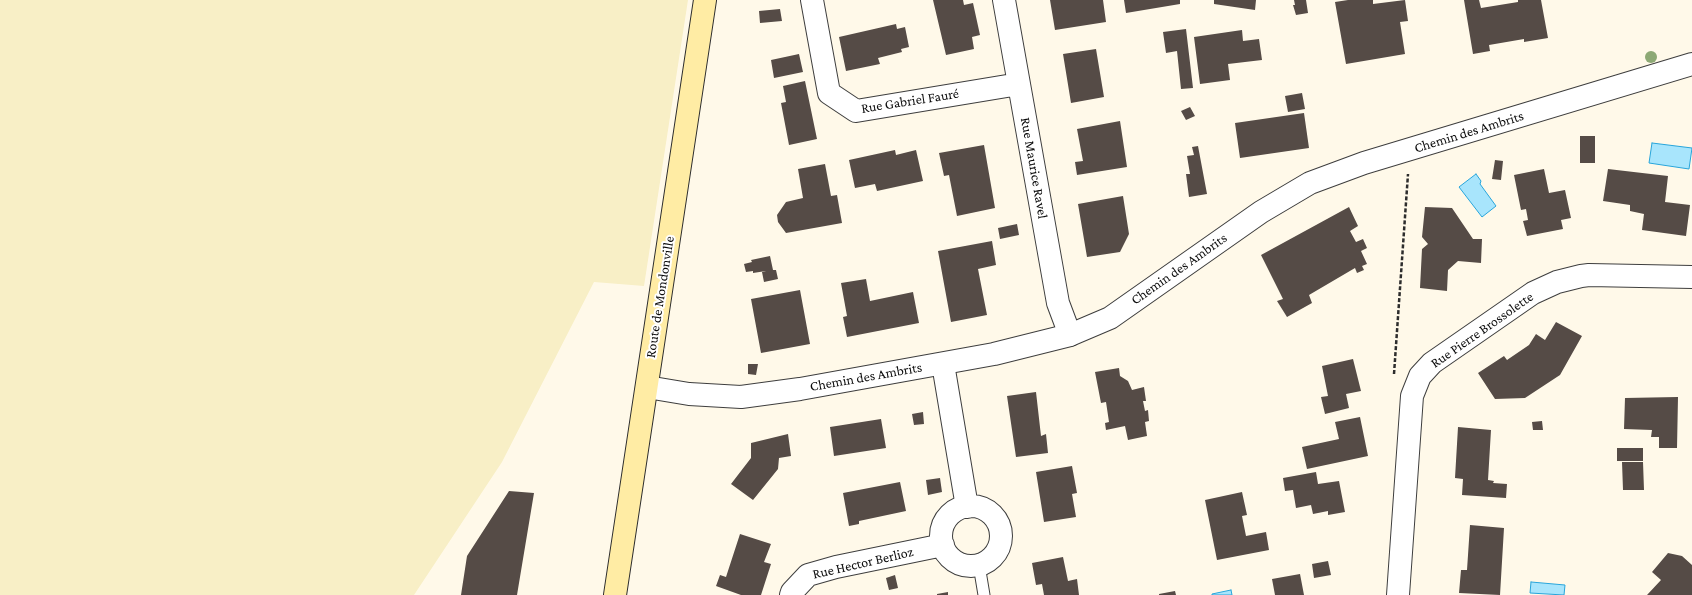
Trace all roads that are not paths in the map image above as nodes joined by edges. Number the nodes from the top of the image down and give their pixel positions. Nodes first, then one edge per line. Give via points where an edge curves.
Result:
1 (705, 0) edge
2 (812, 0) edge
3 (1004, 0) edge
4 (1692, 64) edge
5 (1018, 84) junction
6 (1692, 277) edge
7 (1070, 335) junction
8 (942, 364) junction
9 (647, 387) junction
10 (967, 507) junction
11 (943, 545) junction
12 (979, 565) junction
13 (615, 595) edge
14 (791, 595) edge
15 (984, 595) edge
16 (1398, 595) edge

1 - 9 main road, Route de Mondonville
2 - 5 street, Rue Gabriel Fauré via 829,93 856,111
3 - 5 street, Rue Maurice Ravel
4 - 7 street, Chemin des Ambrits via 1364,163 1310,183 1262,212 1110,318
5 - 7 street, Rue Maurice Ravel via 1058,304
6 - 16 street, Rue Pierre Brossolette via 1585,276 1557,282 1533,293 1432,362 1420,376 1412,396
7 - 8 street, Chemin des Ambrits
8 - 9 street, Chemin des Ambrits via 741,397 689,394
8 - 10 street
9 - 13 main road, Route de Mondonville
10 - 11 street via 952,513 945,521 942,531
10 - 12 street via 982,508 991,514 1001,532 997,552 990,560
11 - 12 street via 952,559 961,564
11 - 14 street, Rue Hector Berlioz via 808,575
12 - 15 lane

